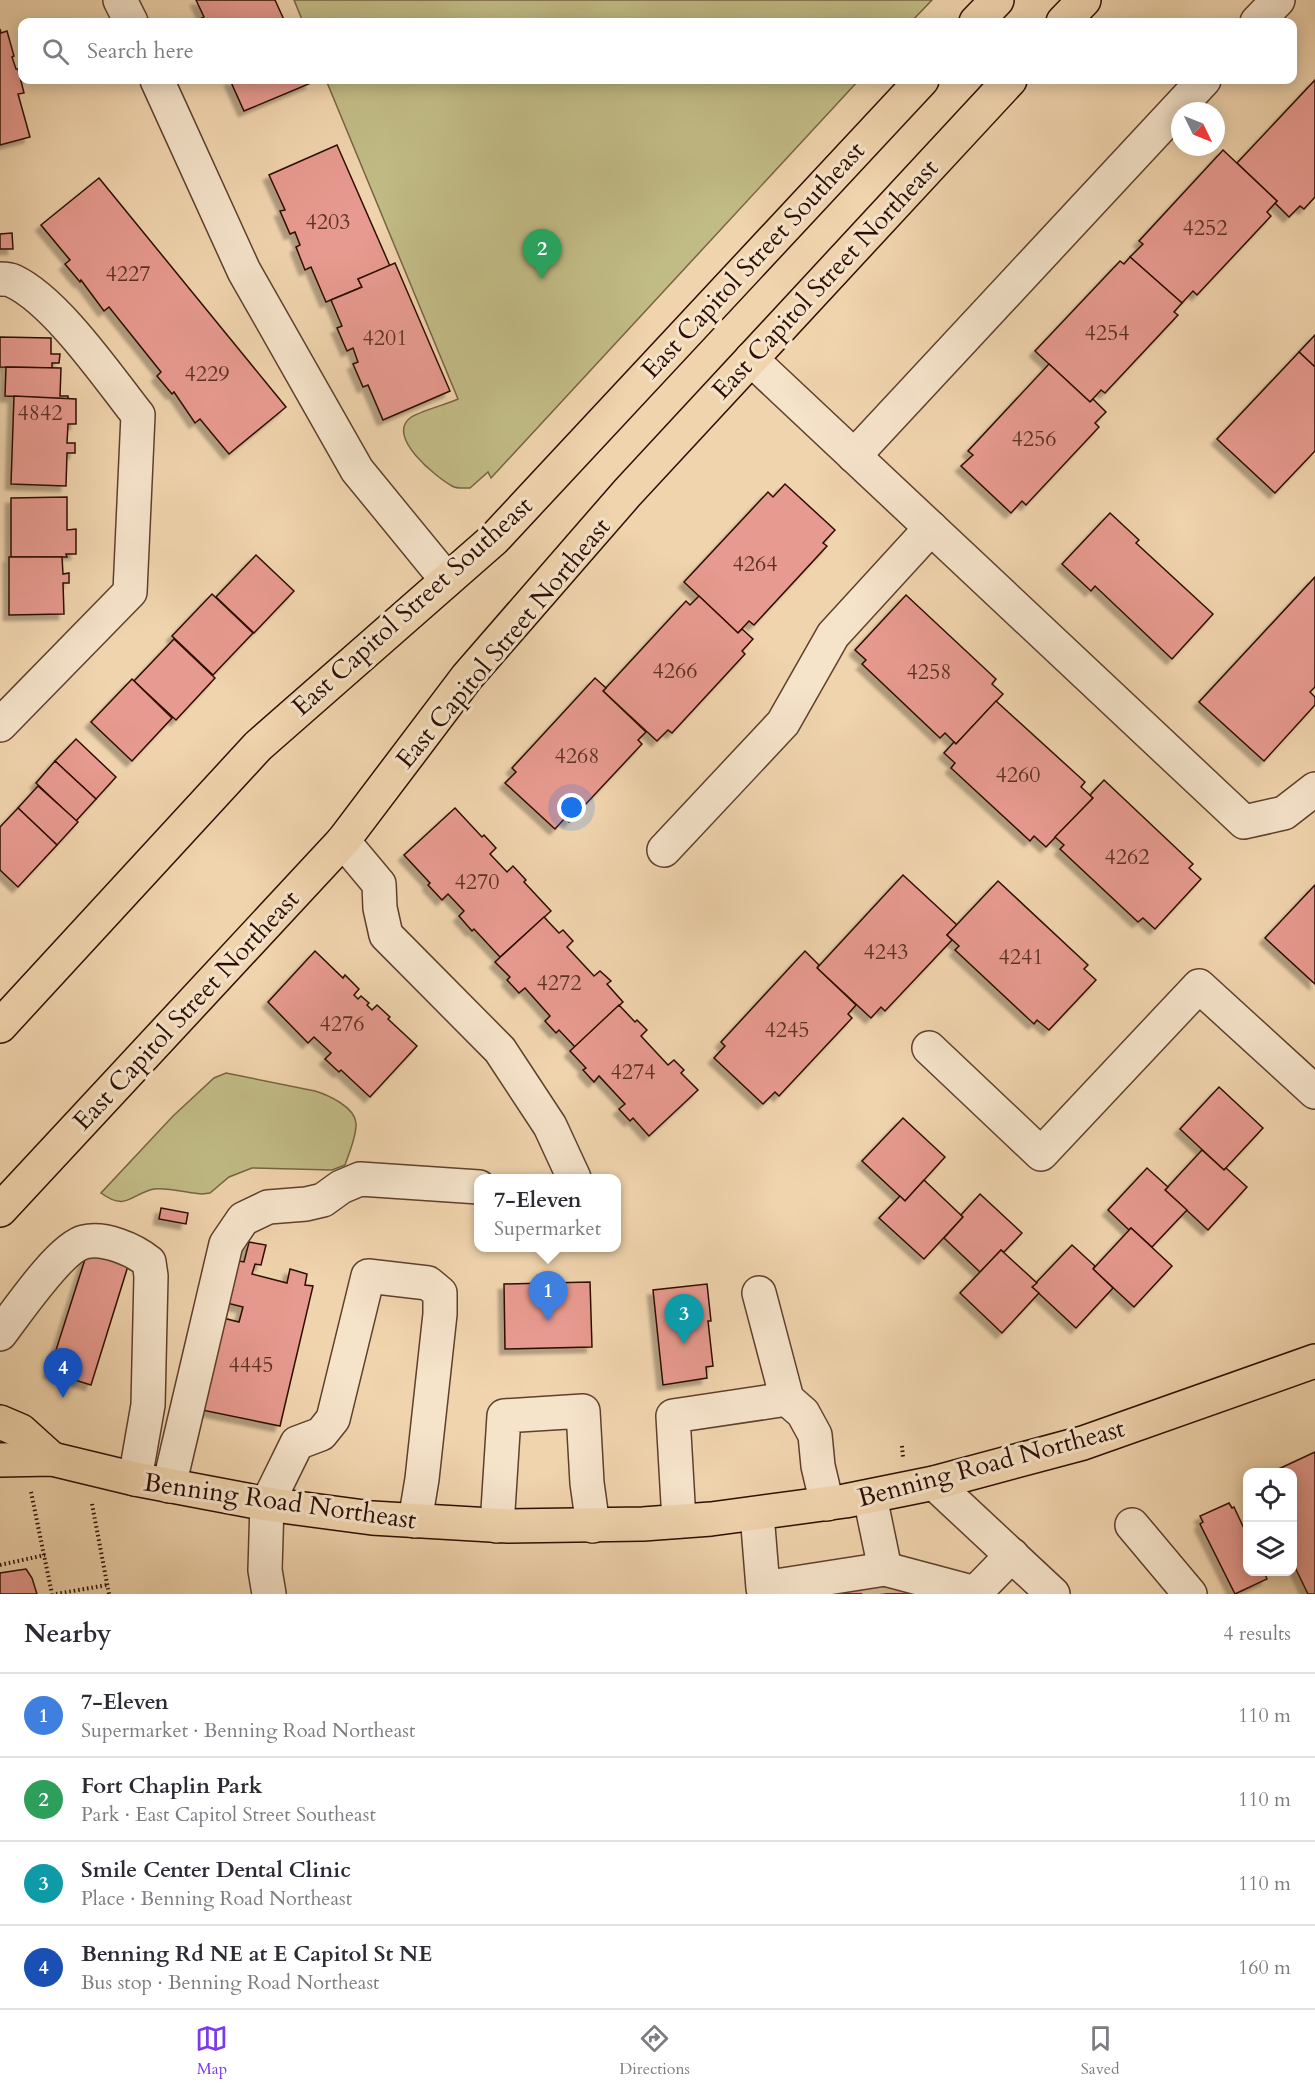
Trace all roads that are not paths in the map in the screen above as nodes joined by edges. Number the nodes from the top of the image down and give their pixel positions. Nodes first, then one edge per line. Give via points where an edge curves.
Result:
1 (120, 0) edge
2 (997, 0) edge
3 (1084, 0) edge
4 (1278, 0) edge
5 (129, 18) edge
6 (980, 18) edge
7 (1067, 18) edge
8 (1261, 18) edge
9 (159, 84) edge
10 (918, 84) edge
11 (1006, 84) edge
12 (1200, 84) edge
13 (0, 279) edge
14 (751, 359) junction
15 (854, 456) junction
16 (931, 528) junction
17 (447, 580) junction
18 (0, 725) edge
19 (1315, 789) edge
20 (343, 841) junction
21 (664, 850) dead end
22 (0, 1026) edge
23 (928, 1048) dead end
24 (1315, 1092) edge
25 (572, 1174) edge
26 (474, 1187) edge
27 (0, 1210) edge
28 (759, 1293) dead end
29 (1, 1332) edge
30 (1315, 1361) edge
31 (787, 1400) junction
32 (0, 1422) edge
33 (52, 1459) junction
34 (0, 1460) edge
35 (135, 1479) junction
36 (934, 1483) junction
37 (168, 1486) junction
38 (870, 1497) junction
39 (267, 1504) junction
40 (827, 1504) junction
41 (757, 1514) junction
42 (415, 1521) junction
43 (679, 1521) junction
44 (1132, 1525) dead end
45 (497, 1526) junction
46 (593, 1526) junction
47 (1012, 1555) junction
48 (880, 1575) junction
49 (803, 1588) edge
50 (762, 1591) edge
51 (269, 1594) edge
52 (975, 1594) edge
53 (1053, 1594) edge
54 (1190, 1594) edge

1 - 5 street
2 - 6 main road
3 - 7 main road
4 - 8 street
9 - 17 street via 244,271 357,470
10 - 17 main road, East Capitol Street Southeast via 494,539
11 - 14 main road, East Capitol Street Northeast
12 - 15 street
13 - 18 street via 11,279 38,297 138,415 130,592
14 - 15 street
14 - 20 main road, East Capitol Street Northeast via 627,493 468,677
15 - 16 street
16 - 19 street via 1244,822 1284,813
16 - 21 street via 833,635 783,723
17 - 22 main road, East Capitol Street Southeast via 258,746
20 - 25 street via 379,884 386,934 500,1050 550,1126
20 - 27 main road, East Capitol Street Northeast
23 - 24 street via 1041,1154 1199,986
26 - 37 street via 360,1179 323,1200 268,1207 243,1219 226,1245
28 - 31 street
29 - 35 street via 62,1256 83,1242 101,1241 149,1262 148,1405
30 - 36 main road, Benning Road Northeast via 1083,1443
31 - 40 street via 803,1413 815,1435
31 - 43 street via 673,1416
32 - 33 main road, Benning Road Northeast via 21,1431
33 - 34 main road, Benning Road Northeast
33 - 35 main road, Benning Road Northeast
35 - 37 main road, Benning Road Northeast
36 - 38 main road, Benning Road Northeast
36 - 47 street
37 - 39 main road, Benning Road Northeast
38 - 40 main road, Benning Road Northeast
38 - 48 street
39 - 42 main road, Benning Road Northeast
39 - 42 street via 297,1443 321,1434 333,1419 368,1276 428,1283 440,1293
39 - 51 street
40 - 41 main road, Benning Road Northeast
41 - 43 main road, Benning Road Northeast
41 - 50 street
42 - 45 main road, Benning Road Northeast
43 - 46 main road, Benning Road Northeast
44 - 54 street
45 - 46 main road, Benning Road Northeast
45 - 46 street via 504,1416 583,1411
47 - 52 street
47 - 53 street
48 - 49 street
48 - 52 street
49 - 50 street

